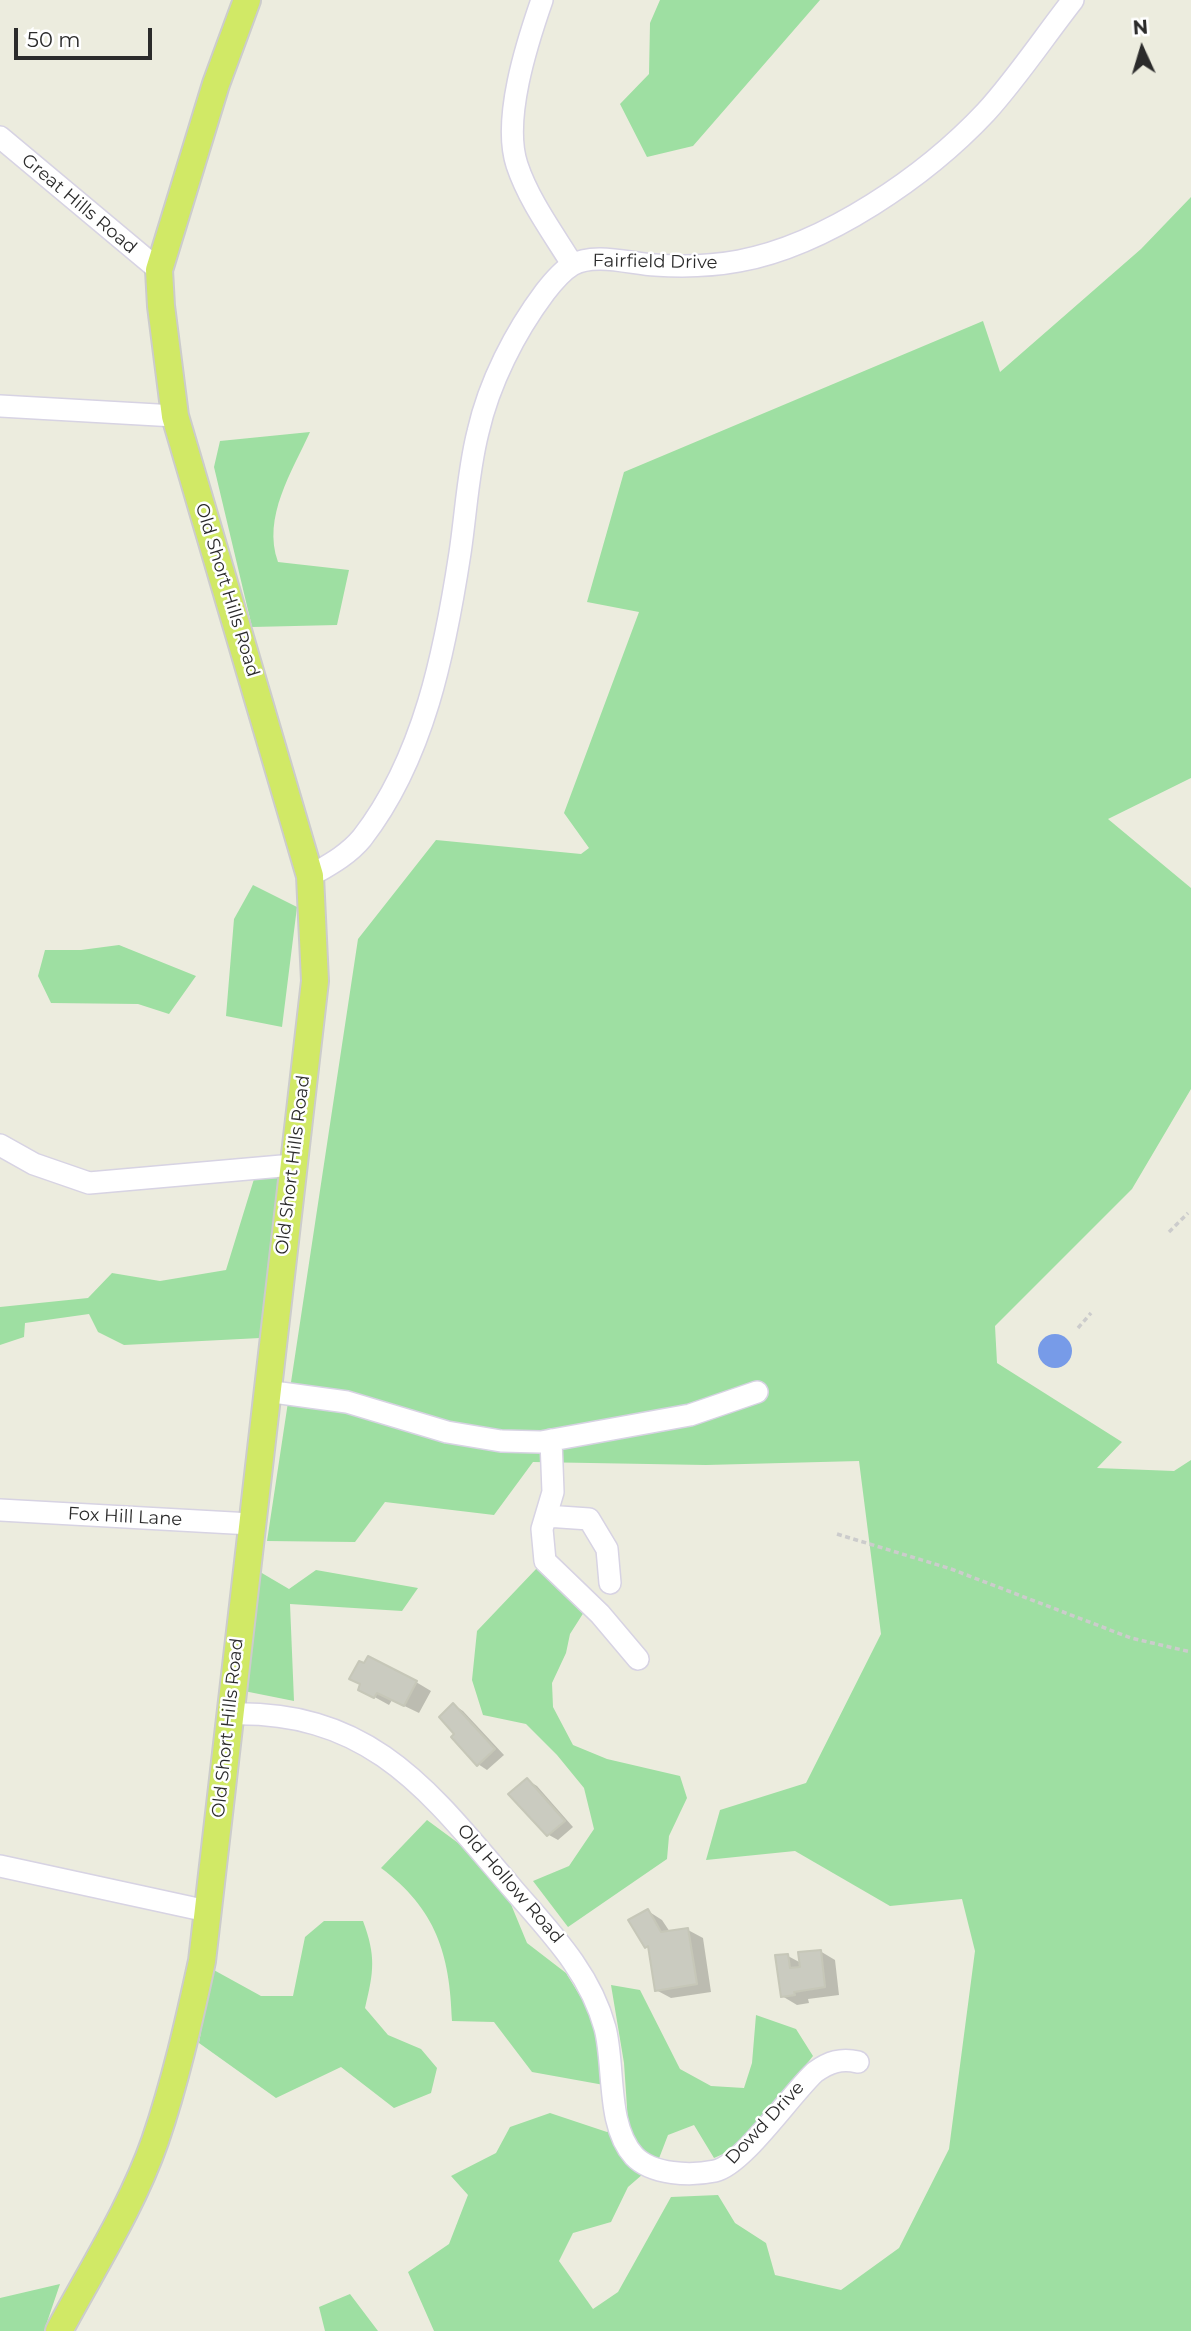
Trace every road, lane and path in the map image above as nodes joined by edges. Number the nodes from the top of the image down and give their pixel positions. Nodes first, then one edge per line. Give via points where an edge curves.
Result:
1 (247, 0) edge
2 (542, 0) edge
3 (1073, 0) edge
4 (0, 137) edge
5 (572, 264) junction
6 (159, 270) junction
7 (0, 406) edge
8 (175, 416) junction
9 (310, 876) junction
10 (0, 1145) edge
11 (293, 1165) junction
12 (1188, 1213) dead end
13 (1169, 1232) dead end
14 (1091, 1313) dead end
15 (1078, 1328) dead end
16 (266, 1391) junction
17 (757, 1392) dead end
18 (551, 1440) junction
19 (0, 1510) edge
20 (546, 1516) junction
21 (250, 1524) junction
22 (837, 1534) dead end
23 (610, 1583) dead end
24 (1191, 1652) edge
25 (638, 1659) dead end
26 (229, 1714) junction
27 (0, 1866) edge
28 (207, 1911) junction
29 (858, 2062) dead end
30 (667, 2171) joint
31 (59, 2331) edge

1 - 6 main road, Old Short Hills Road
2 - 5 street via 527,43 516,104 516,162 542,217
3 - 5 street, Fairfield Drive via 986,112 857,214 806,240 740,261 680,266 606,260
4 - 6 street, Great Hills Road
5 - 9 street, Fairfield Drive via 545,293 524,326 487,401 472,460 460,555 420,730 361,839
6 - 8 main road, Old Short Hills Road
7 - 8 street
8 - 9 main road, Old Short Hills Road
9 - 11 main road, Old Short Hills Road via 315,981
10 - 11 street via 34,1164 89,1183
11 - 16 main road, Old Short Hills Road
12 - 13 path
14 - 15 path
16 - 18 street via 347,1402 447,1432 500,1441
16 - 21 main road, Old Short Hills Road
17 - 18 street via 690,1415
18 - 20 street via 553,1492
19 - 21 street, Fox Hill Lane
20 - 23 street via 589,1519 607,1549
20 - 25 street via 542,1529 545,1561
21 - 26 main road, Old Short Hills Road
22 - 24 path via 951,1569 1131,1638
26 - 28 main road, Old Short Hills Road
26 - 30 street, Old Hollow Road via 279,1716 332,1729 381,1753 431,1794 568,1950 605,2029 613,2096 624,2139 645,2165
27 - 28 street
28 - 31 main road, Old Short Hills Road via 190,2015 155,2143
29 - 30 street, Dowd Drive via 846,2059 815,2071 732,2163 716,2171

